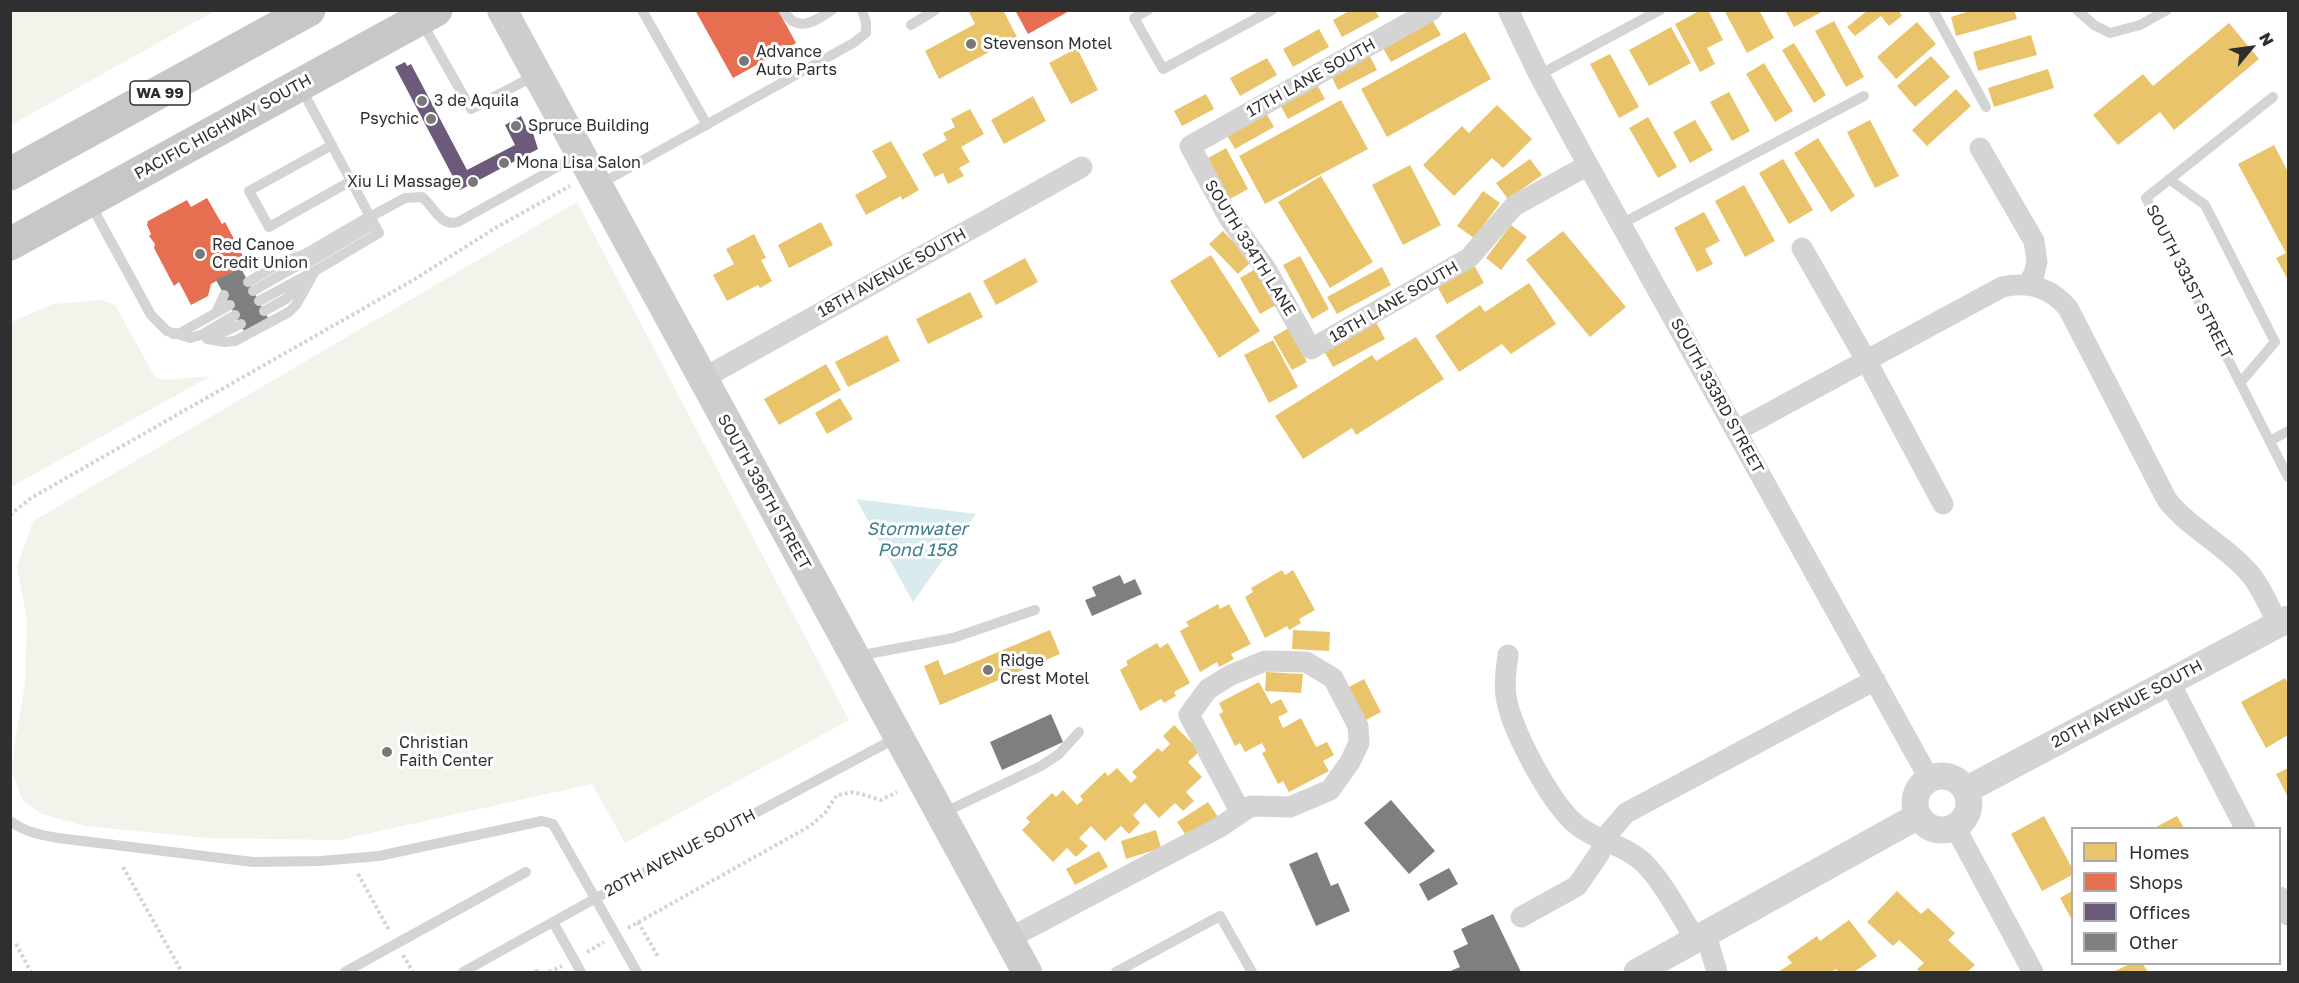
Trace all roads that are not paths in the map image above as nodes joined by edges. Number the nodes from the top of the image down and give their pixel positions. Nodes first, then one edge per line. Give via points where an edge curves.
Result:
1 (309, 10) edge
2 (502, 10) edge
3 (642, 10) edge
4 (783, 10) edge
5 (832, 10) edge
6 (862, 10) edge
7 (935, 10) edge
8 (1148, 10) edge
9 (1272, 10) edge
10 (1432, 10) edge
11 (1508, 10) edge
12 (1660, 10) edge
13 (1933, 10) edge
14 (2078, 10) edge
15 (2167, 10) edge
16 (428, 15) edge
17 (910, 25) dead end
18 (537, 74) junction
19 (1539, 75) junction
20 (300, 85) junction
21 (1864, 96) dead end
22 (2273, 97) dead end
23 (1986, 107) dead end
24 (706, 125) junction
25 (332, 145) junction
26 (1190, 146) joint
27 (1980, 148) dead end
28 (1588, 165) junction
29 (1082, 167) dead end
30 (589, 172) junction
31 (10, 174) edge
32 (2169, 179) junction
33 (351, 181) junction
34 (89, 202) junction
35 (373, 222) junction
36 (1621, 224) junction
37 (10, 244) edge
38 (1802, 248) dead end
39 (315, 271) junction
40 (2028, 284) junction
41 (233, 310) junction
42 (173, 334) junction
43 (190, 338) junction
44 (207, 339) junction
45 (1311, 349) joint
46 (1866, 360) junction
47 (702, 379) junction
48 (2240, 383) junction
49 (1736, 431) junction
50 (2289, 431) edge
51 (2270, 441) junction
52 (2289, 477) edge
53 (1942, 504) dead end
54 (1035, 610) dead end
55 (2283, 621) edge
56 (1509, 655) dead end
57 (854, 657) junction
58 (1875, 680) junction
59 (2169, 681) junction
60 (1078, 732) dead end
61 (898, 737) junction
62 (1930, 780) junction
63 (1966, 790) junction
64 (1241, 813) junction
65 (940, 814) junction
66 (1918, 816) junction
67 (10, 821) edge
68 (1955, 826) junction
69 (2243, 827) edge
70 (1605, 840) junction
71 (526, 872) dead end
72 (596, 898) junction
73 (2281, 899) edge
74 (2289, 915) edge
75 (1521, 917) dead end
76 (553, 922) junction
77 (1701, 937) junction
78 (1008, 939) junction
79 (1248, 971) edge
80 (345, 972) edge
81 (462, 972) edge
82 (581, 972) edge
83 (637, 972) edge
84 (1026, 972) edge
85 (1116, 972) edge
86 (1637, 972) edge
87 (1717, 972) edge
88 (2033, 972) edge

1 - 31 main road, WA 99
2 - 18 main road, SOUTH 336TH STREET
3 - 24 lane
4 - 5 lane via 789,21 797,24 811,23
6 - 24 lane via 866,33 855,42
7 - 17 lane
8 - 9 lane via 1134,18 1163,69
10 - 26 street, 17TH LANE SOUTH
11 - 19 street, SOUTH 333RD STREET
12 - 19 lane
13 - 23 lane
14 - 15 lane via 2110,33 2140,25
16 - 18 lane via 471,109
16 - 20 main road, PACIFIC HIGHWAY SOUTH
18 - 30 main road, SOUTH 336TH STREET
19 - 28 street, SOUTH 333RD STREET
20 - 25 lane
20 - 34 main road, PACIFIC HIGHWAY SOUTH
21 - 36 lane
22 - 32 lane, SOUTH 331ST STREET
24 - 30 lane
25 - 33 lane
25 - 33 lane via 249,191 269,227
26 - 45 street, SOUTH 334TH LANE via 1229,218 1266,269
27 - 40 street via 2034,241 2037,262
28 - 36 street, SOUTH 333RD STREET
28 - 45 street, 18TH LANE SOUTH via 1514,206 1469,258
29 - 47 street, 18TH AVENUE SOUTH
30 - 35 lane via 458,222 441,220 422,197 405,198
30 - 47 main road, SOUTH 336TH STREET
32 - 48 lane, SOUTH 331ST STREET via 2146,198
32 - 48 lane via 2205,205 2275,342
33 - 35 lane
34 - 37 main road, PACIFIC HIGHWAY SOUTH
34 - 42 lane via 151,315
35 - 39 lane
35 - 39 lane via 284,261 256,296
36 - 49 street, SOUTH 333RD STREET
38 - 46 street
39 - 44 lane via 289,312 236,340
40 - 46 street via 2002,287
40 - 55 street via 2052,292 2068,308 2167,500 2180,516 2251,575
41 - 42 lane via 216,313
41 - 43 lane via 201,335
41 - 44 lane
42 - 43 lane
43 - 44 lane
46 - 49 street
46 - 53 street
47 - 57 main road, SOUTH 336TH STREET
48 - 51 lane, SOUTH 331ST STREET
49 - 58 street, SOUTH 333RD STREET
50 - 51 lane
51 - 52 lane, SOUTH 331ST STREET
54 - 57 lane via 953,638
55 - 59 street, 20TH AVENUE SOUTH
56 - 70 street via 1506,695 1519,734 1554,801 1578,826
57 - 61 main road, SOUTH 336TH STREET
58 - 62 street, SOUTH 333RD STREET
58 - 70 street via 1635,807 1616,823
59 - 63 street, 20TH AVENUE SOUTH
59 - 69 street
60 - 65 lane via 1059,754 1041,766
61 - 65 main road, SOUTH 336TH STREET
61 - 72 lane, 20TH AVENUE SOUTH
62 - 63 street via 1952,778
62 - 66 street via 1919,789
63 - 68 street via 1969,809
64 - 64 street via 1251,806 1290,807 1330,790 1359,742 1358,726 1332,678 1306,662 1265,661 1231,675 1208,689 1189,715
64 - 78 street
65 - 78 main road, SOUTH 336TH STREET
66 - 68 street via 1932,829
66 - 77 street
67 - 72 lane via 37,835 253,862 379,856 542,821 553,824
68 - 88 street
70 - 75 street via 1577,886
70 - 77 street via 1645,865
71 - 80 lane
72 - 76 lane, 20TH AVENUE SOUTH
72 - 83 lane
73 - 74 street
76 - 81 lane, 20TH AVENUE SOUTH
76 - 82 lane
77 - 86 street
77 - 87 street
78 - 84 main road, SOUTH 336TH STREET
79 - 85 lane via 1220,916

